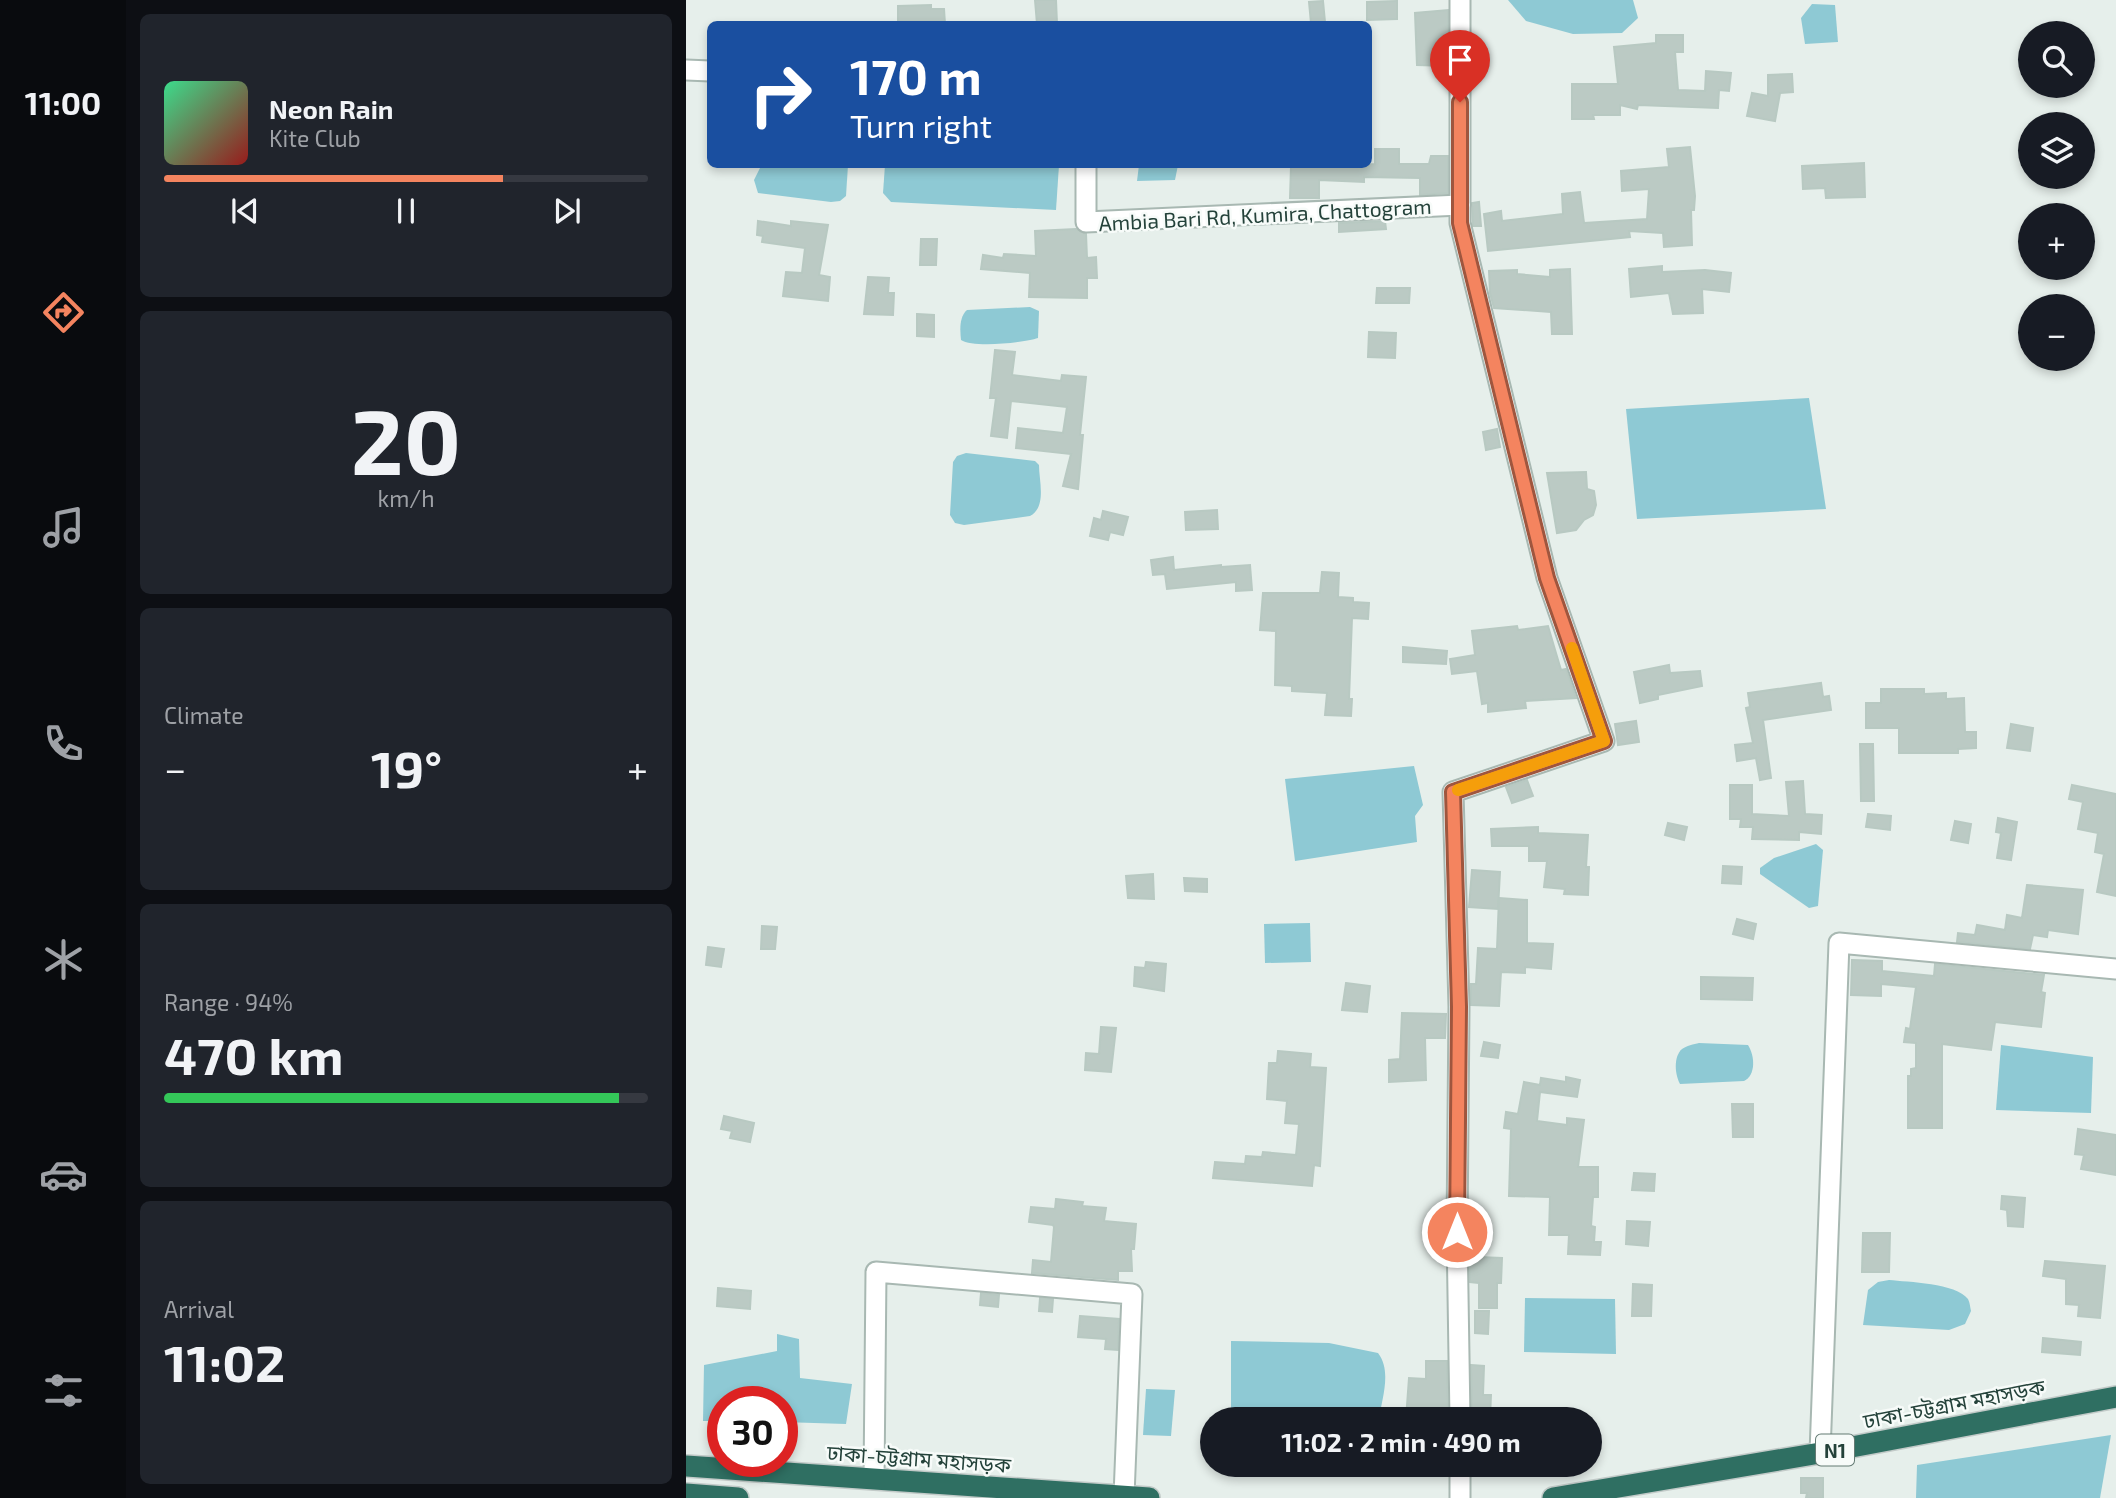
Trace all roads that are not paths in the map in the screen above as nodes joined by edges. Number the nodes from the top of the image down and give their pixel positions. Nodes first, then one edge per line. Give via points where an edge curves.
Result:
1 (1460, 0) edge
2 (686, 70) edge
3 (707, 71) edge
4 (1086, 168) edge
5 (1460, 205) junction
6 (2116, 970) edge
7 (2116, 1397) edge
8 (1460, 1407) edge
9 (1820, 1453) junction
10 (686, 1466) edge
11 (1460, 1477) edge
12 (874, 1479) junction
13 (686, 1494) edge
14 (1124, 1496) edge
15 (738, 1498) edge
16 (1149, 1498) edge
17 (1460, 1498) edge
18 (1553, 1498) edge

1 - 5 street
2 - 3 street
4 - 5 street, Ambia Bari Rd, Kumira, Chattogram via 1086,222
5 - 8 street via 1460,223 1547,578 1604,741 1453,792 1459,1007
6 - 9 street via 1839,943
7 - 9 highway, ঢাকা-চট্টগ্রাম মহাসড়ক / N1
9 - 18 highway, ঢাকা-চট্টগ্রাম মহাসড়ক / N1
10 - 12 highway, ঢাকা-চট্টগ্রাম মহাসড়ক
11 - 17 street
12 - 14 highway, ঢাকা-চট্টগ্রাম মহাসড়ক
12 - 14 street via 876,1272 1132,1294
13 - 15 highway
14 - 16 highway, ঢাকা-চট্টগ্রাম মহাসড়ক

